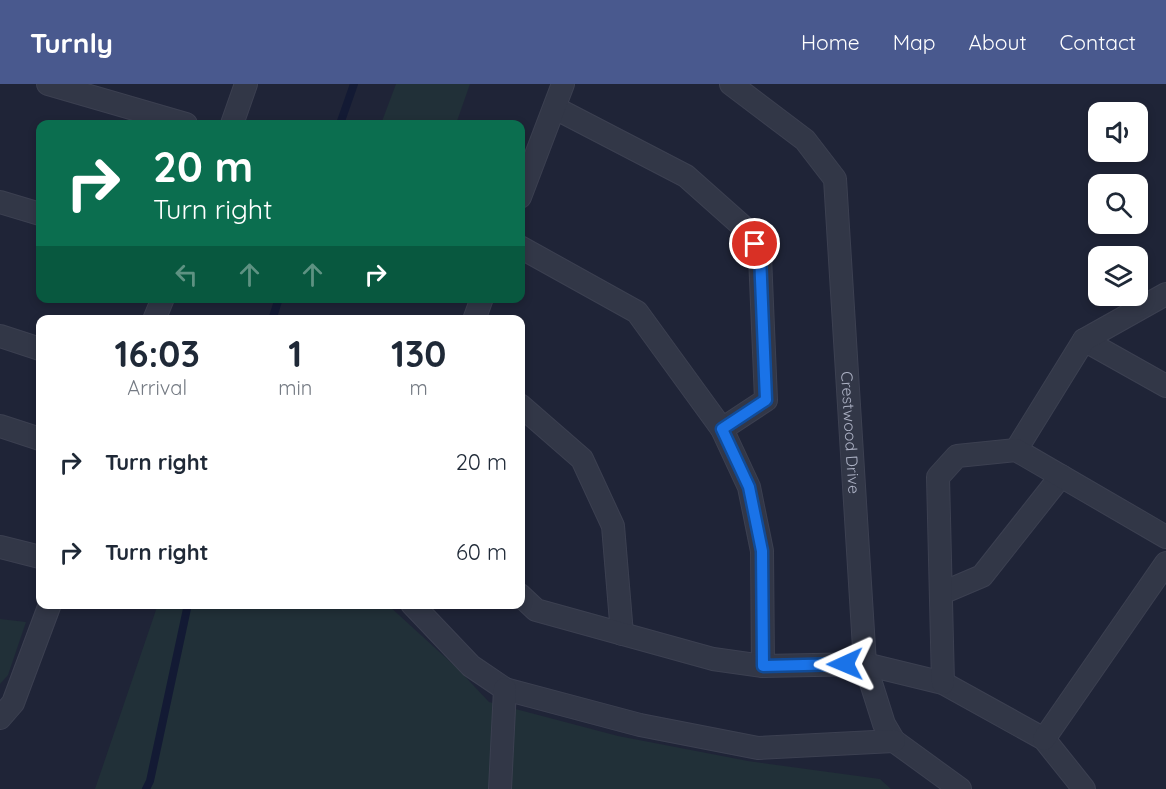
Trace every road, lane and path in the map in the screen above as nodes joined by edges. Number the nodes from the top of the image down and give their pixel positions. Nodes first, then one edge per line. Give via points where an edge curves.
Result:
1 (48, 84) edge
2 (246, 84) edge
3 (563, 84) edge
4 (731, 84) edge
5 (555, 108) junction
6 (172, 120) edge
7 (233, 120) edge
8 (525, 184) edge
9 (0, 202) edge
10 (36, 213) edge
11 (525, 250) edge
12 (1166, 294) edge
13 (0, 336) edge
14 (1084, 340) junction
15 (36, 348) edge
16 (1166, 386) edge
17 (525, 409) edge
18 (0, 426) edge
19 (722, 429) junction
20 (36, 438) edge
21 (1016, 450) junction
22 (1061, 476) junction
23 (1166, 537) edge
24 (0, 547) edge
25 (36, 555) edge
26 (1166, 563) edge
27 (942, 593) junction
28 (525, 600) edge
29 (48, 609) edge
30 (417, 609) edge
31 (622, 634) junction
32 (865, 664) junction
33 (763, 666) junction
34 (943, 683) junction
35 (505, 689) junction
36 (0, 718) edge
37 (1044, 739) junction
38 (894, 741) junction
39 (500, 789) edge
40 (960, 789) edge
41 (1084, 789) edge

1 - 6 street
2 - 7 street
3 - 5 street
4 - 32 street, Crestwood Drive via 805,140 835,179
5 - 8 street
5 - 19 street via 686,176 750,232 760,255 766,400
9 - 10 street
11 - 19 street via 637,312
12 - 14 street
13 - 15 street
14 - 16 street
14 - 21 street
17 - 31 street via 582,459 613,526
18 - 20 street
19 - 33 street via 749,487 762,551
21 - 22 street
21 - 27 street via 957,456 938,477
22 - 23 street
22 - 27 street via 982,576
24 - 25 street
26 - 37 street
27 - 34 street
28 - 31 street via 536,610
29 - 36 street via 13,703
30 - 35 street via 471,666
31 - 33 street via 713,658
32 - 33 street
32 - 34 street
32 - 38 street, Crestwood Drive via 884,724
34 - 37 street
35 - 38 street via 640,725 758,748
35 - 39 street
37 - 41 street
38 - 40 street, Crestwood Drive

